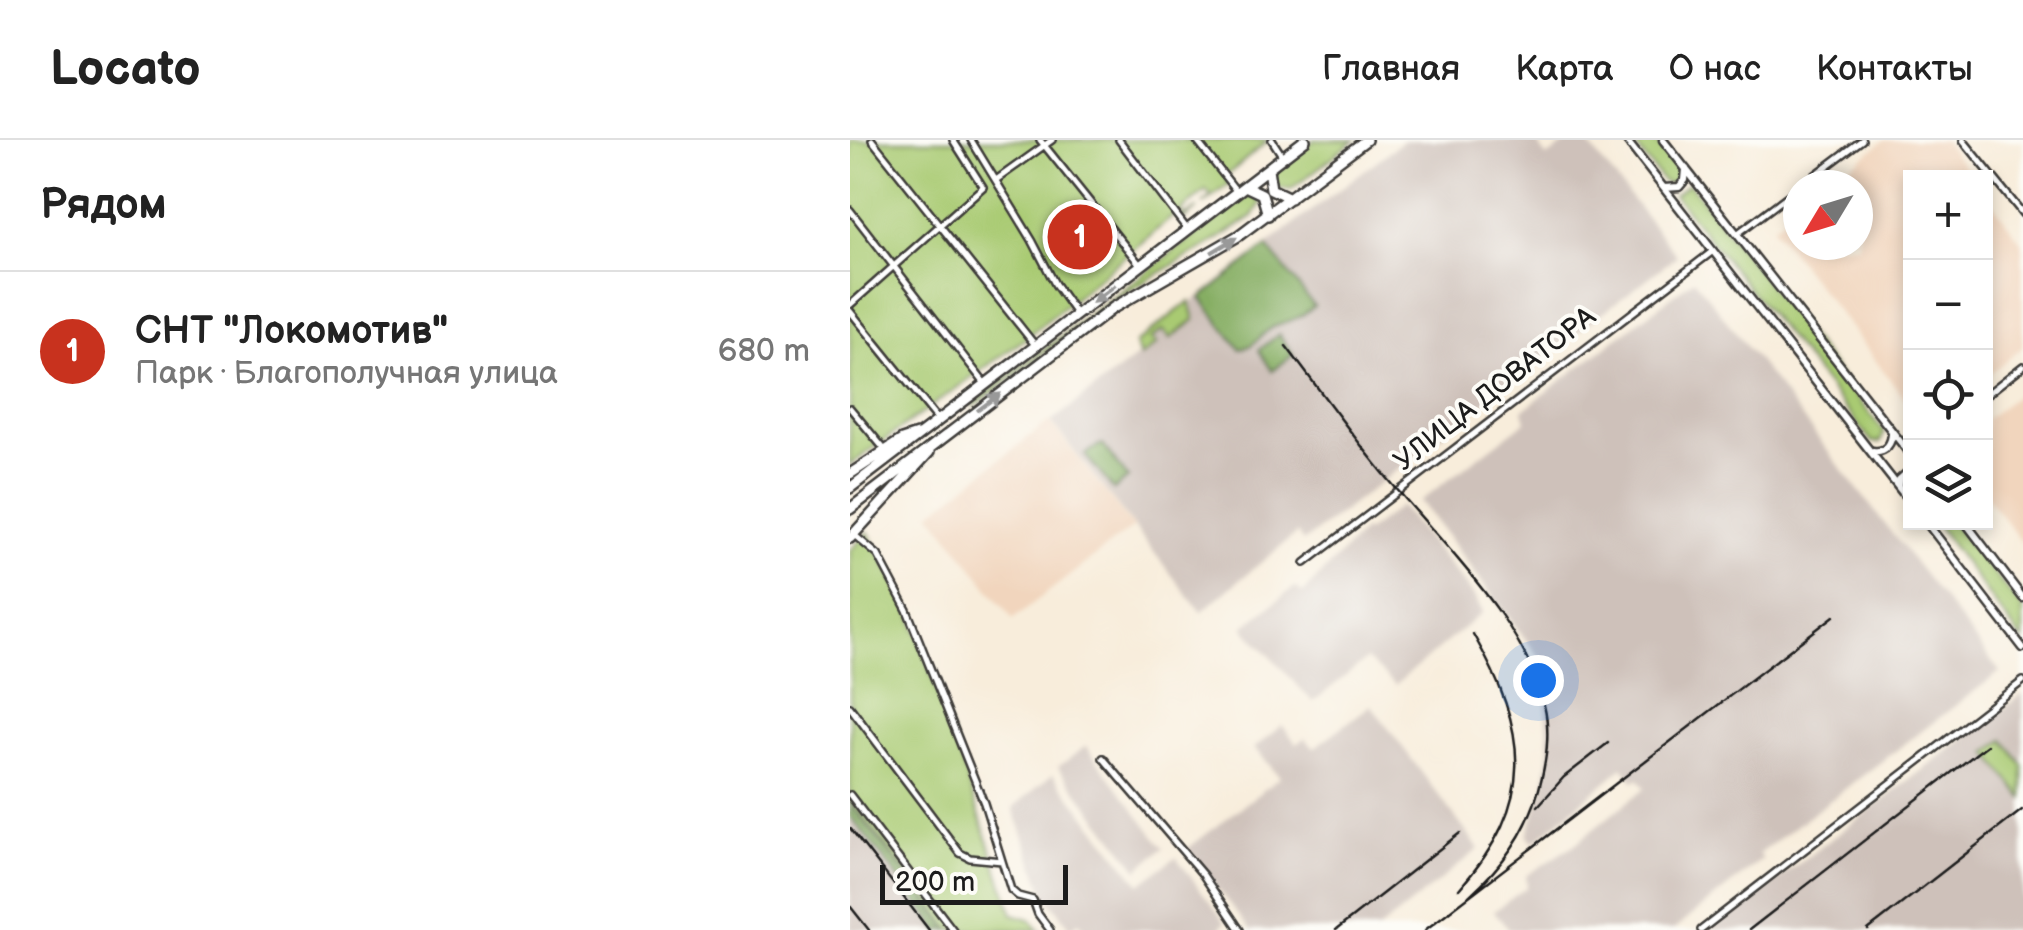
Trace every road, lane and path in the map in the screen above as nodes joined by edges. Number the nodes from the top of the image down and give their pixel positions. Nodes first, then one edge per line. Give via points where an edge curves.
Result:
1 (872, 140) edge
2 (954, 140) edge
3 (971, 140) edge
4 (1052, 140) edge
5 (1119, 140) edge
6 (1196, 140) edge
7 (1272, 140) edge
8 (1305, 140) edge
9 (1366, 140) edge
10 (1626, 140) edge
11 (1664, 140) edge
12 (1862, 140) edge
13 (1963, 140) edge
14 (1042, 143) edge
15 (1283, 157) junction
16 (1268, 169) junction
17 (1686, 170) junction
18 (1822, 170) edge
19 (996, 180) junction
20 (1663, 187) junction
21 (1241, 189) junction
22 (1290, 198) junction
23 (1783, 199) edge
24 (850, 210) edge
25 (2023, 214) edge
26 (1268, 215) junction
27 (937, 225) junction
28 (1188, 230) junction
29 (1737, 234) junction
30 (1713, 251) junction
31 (893, 266) junction
32 (1141, 266) junction
33 (850, 308) edge
34 (1077, 315) junction
35 (1036, 347) junction
36 (2023, 366) edge
37 (986, 385) junction
38 (1993, 390) edge
39 (850, 408) edge
40 (938, 421) junction
41 (1892, 431) junction
42 (924, 432) junction
43 (934, 444) junction
44 (1903, 445) edge
45 (885, 450) junction
46 (1872, 451) junction
47 (850, 474) edge
48 (1903, 476) edge
49 (1898, 486) junction
50 (850, 488) edge
51 (1903, 493) edge
52 (850, 509) edge
53 (1932, 530) edge
54 (1971, 530) edge
55 (852, 536) edge
56 (1305, 563) dead end
57 (2023, 598) edge
58 (2023, 648) edge
59 (2023, 680) edge
60 (850, 707) edge
61 (1103, 758) dead end
62 (850, 795) edge
63 (1002, 861) junction
64 (952, 930) edge
65 (1050, 930) edge
66 (1240, 930) edge
67 (1701, 930) edge

1 - 27 street
2 - 27 street via 982,188
3 - 19 street
4 - 14 street
5 - 28 street
6 - 21 street
7 - 15 street
8 - 15 highway
9 - 22 highway
10 - 20 street
11 - 17 street
12 - 18 street
13 - 25 street
14 - 19 street
14 - 32 street
15 - 16 highway
16 - 21 highway
16 - 22 highway via 1271,188
17 - 20 street via 1679,187
17 - 29 street
19 - 34 street
20 - 30 street
21 - 26 highway via 1262,194
21 - 28 highway
22 - 26 highway
23 - 29 street
24 - 31 street
43 -> 26 highway via 1113,308
27 - 31 street
27 - 35 street
28 - 32 highway
29 - 41 street
30 - 46 street
30 - 56 street, УЛИЦА ДОВАТОРА
31 - 33 street
31 - 37 street
32 -> 34 highway
33 - 40 street
34 - 35 highway
35 - 37 highway
36 - 38 street
37 - 40 highway
39 - 45 street
40 - 42 highway
41 - 44 street
41 - 46 street via 1889,445
42 - 45 highway
42 - 50 highway
43 - 52 highway
43 - 55 highway
45 - 47 highway
46 - 49 street
48 - 49 street
49 - 51 street
53 - 58 street
54 - 57 street
55 - 63 street via 878,555 907,610
59 - 67 street
60 - 63 street via 960,853
61 - 66 street via 1203,875
62 - 64 street
63 - 65 street via 1010,890 1034,900

